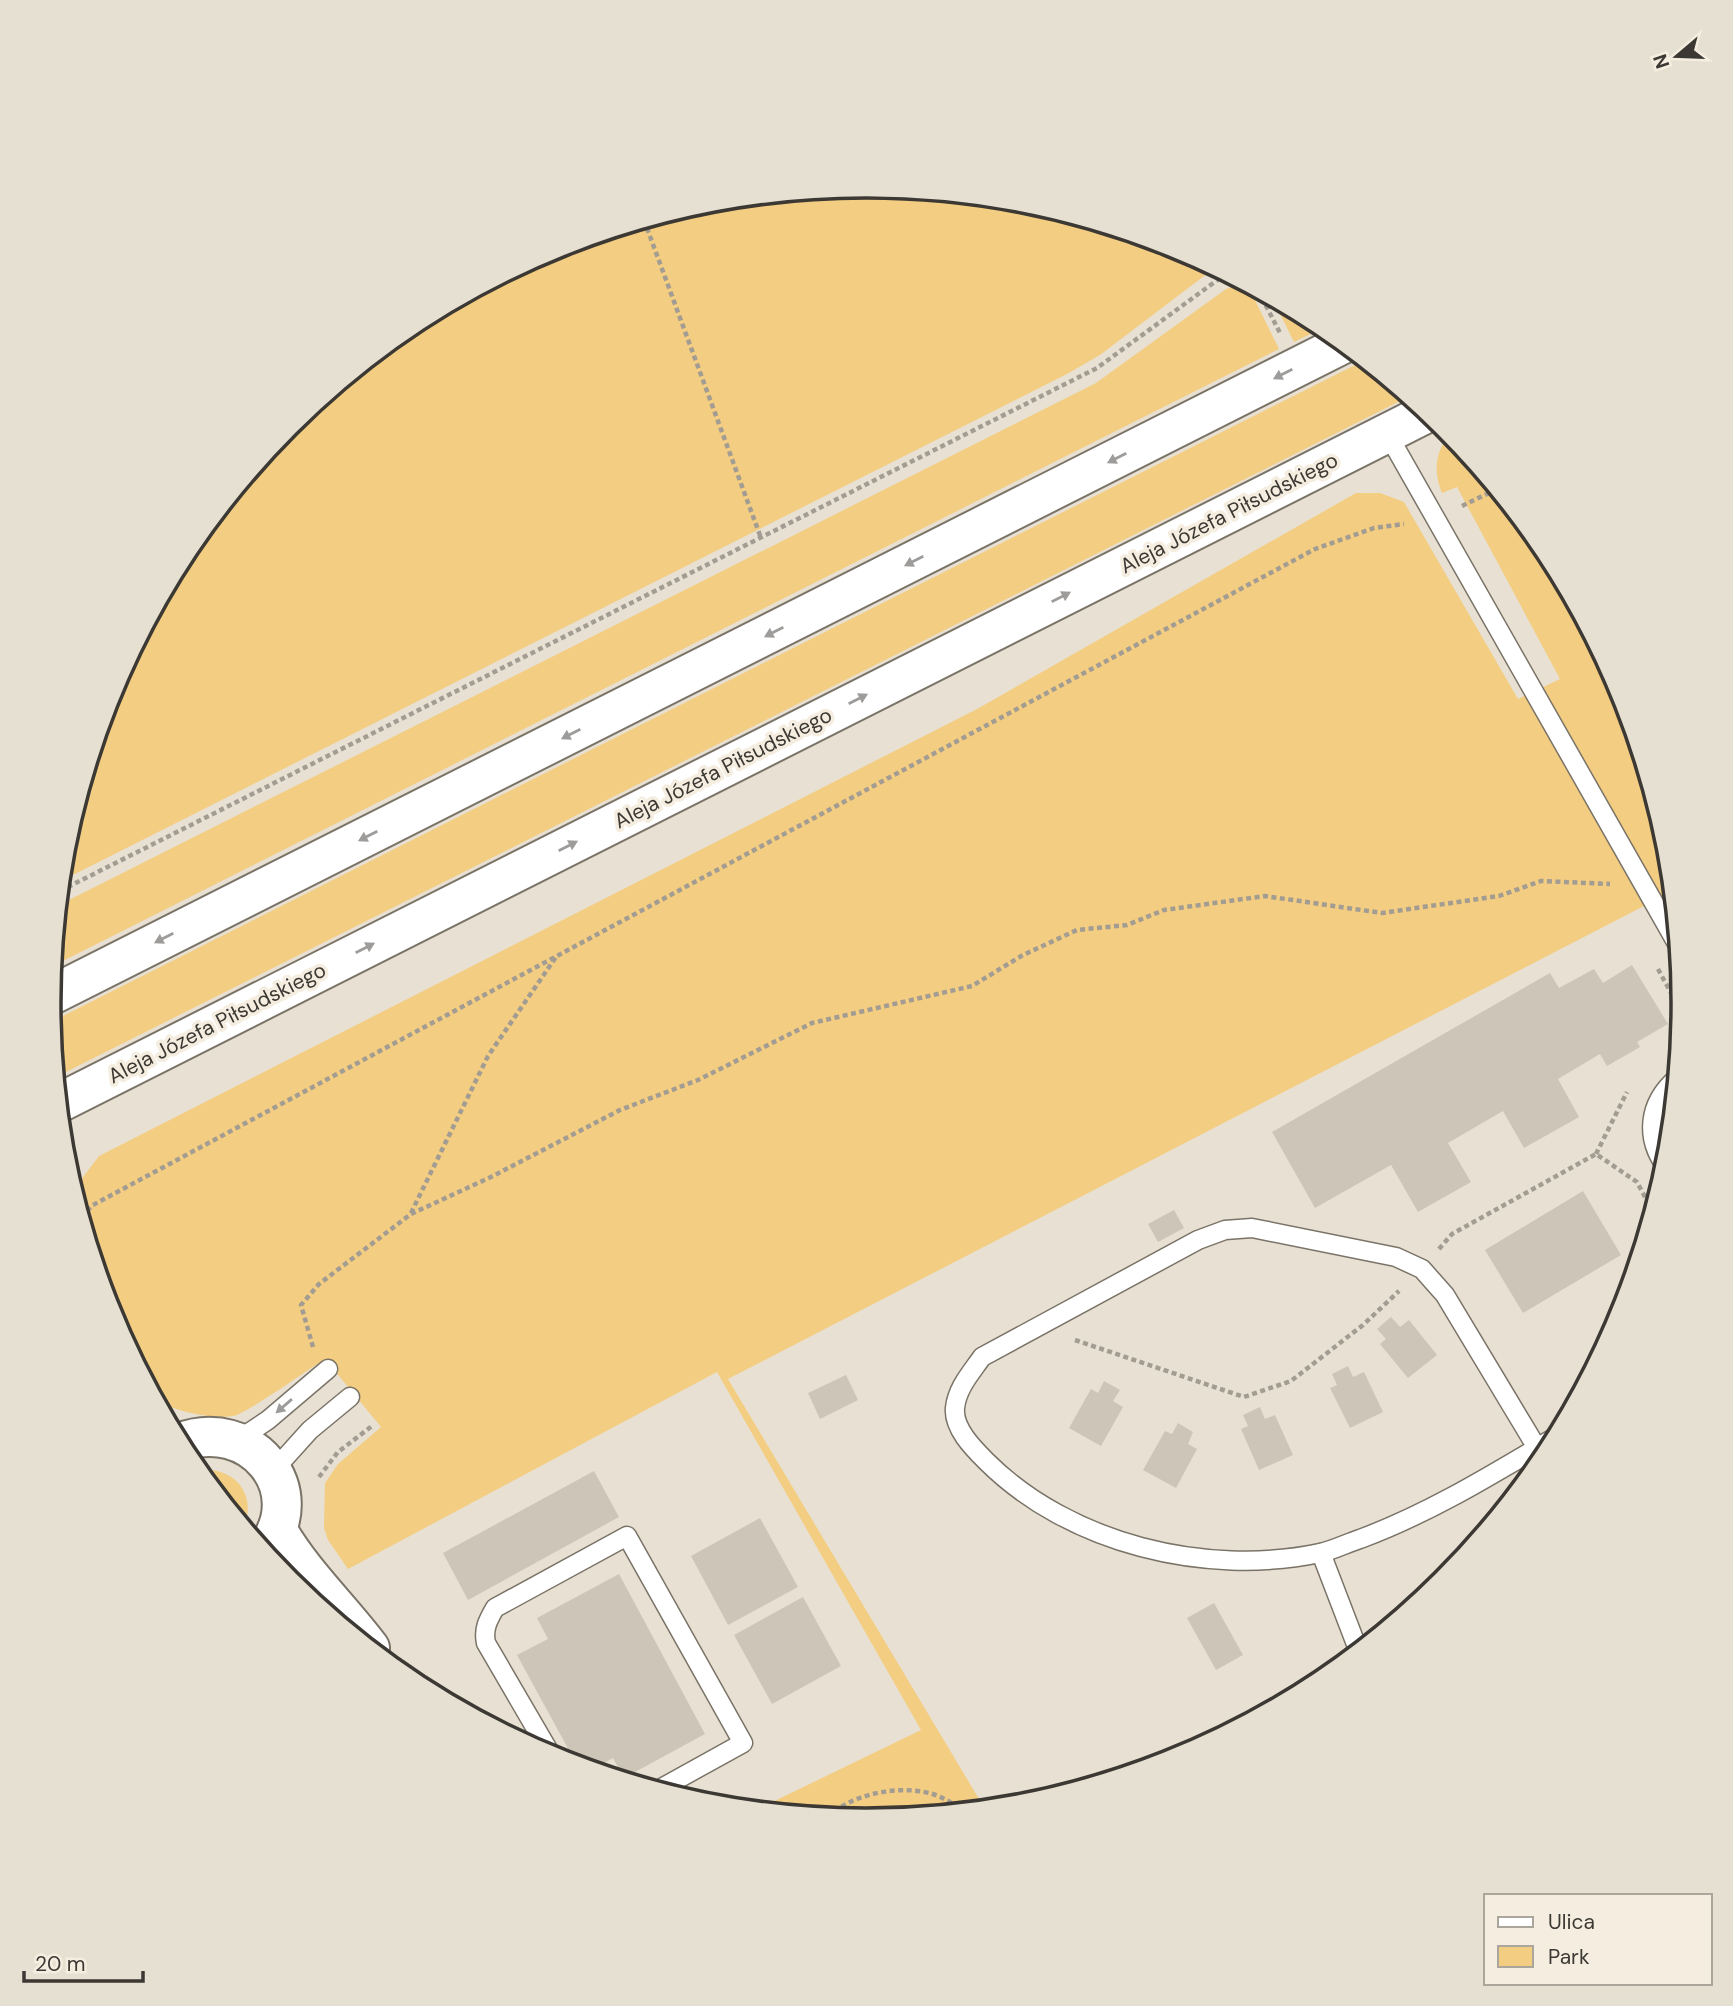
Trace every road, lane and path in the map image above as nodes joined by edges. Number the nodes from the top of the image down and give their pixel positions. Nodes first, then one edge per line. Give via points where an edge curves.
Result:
1 (647, 228) edge
2 (1219, 279) edge
3 (1265, 304) edge
4 (1335, 348) edge
5 (1297, 367) junction
6 (1418, 417) edge
7 (1387, 433) junction
8 (1489, 493) edge
9 (1435, 519) junction
10 (761, 538) junction
11 (1643, 883) junction
12 (70, 886) edge
13 (1668, 927) edge
14 (558, 955) junction
15 (61, 990) edge
16 (107, 1079) junction
17 (1667, 1088) edge
18 (67, 1099) edge
19 (69, 1115) edge
20 (1657, 1154) edge
21 (1647, 1200) edge
22 (89, 1209) edge
23 (411, 1214) junction
24 (1422, 1269) junction
25 (1044, 1324) junction
26 (325, 1371) joint
27 (349, 1397) dead end
28 (372, 1426) dead end
29 (191, 1440) edge
30 (238, 1440) junction
31 (1537, 1448) joint
32 (273, 1471) junction
33 (319, 1488) dead end
34 (271, 1540) edge
35 (1321, 1553) junction
36 (347, 1617) edge
37 (1356, 1643) edge
38 (542, 1740) edge
39 (669, 1784) edge
40 (952, 1803) edge
41 (842, 1808) edge

1 - 10 path
2 - 10 path via 1097,368
3 - 5 path
4 - 5 main road
5 -> 15 main road
6 - 7 main road, Aleja Józefa Piłsudskiego
7 - 9 lane
16 -> 7 main road, Aleja Józefa Piłsudskiego
8 - 9 path
9 - 11 lane
9 - 14 path via 1374,528 1315,549
10 - 12 path
11 - 13 lane
11 - 23 path via 1541,881 1499,896 1382,913 1265,896 1164,910 1127,925 1077,930 972,986 812,1023 698,1080 620,1110
14 - 22 path
14 - 23 path via 488,1056
16 - 18 main road, Aleja Józefa Piłsudskiego
16 - 19 main road
17 - 20 lane via 1652,1114 1651,1136
21 - 24 path via 1637,1182 1596,1154 1452,1234
23 - 26 path via 319,1284 300,1305
24 - 25 lane via 1383,1254 1252,1228 1225,1230 1198,1240
24 - 25 path via 1363,1325 1292,1381 1244,1397 1088,1347
24 - 31 lane via 1445,1295
25 - 35 lane via 982,1357 960,1388 954,1410 965,1440 1021,1493 1094,1531 1168,1553 1210,1559
26 -> 30 lane
27 - 32 lane via 310,1430
28 - 33 path via 325,1466
29 - 30 main road via 209,1436
30 - 32 main road
31 - 35 lane via 1479,1484 1401,1522
32 - 34 main road via 281,1500
34 - 36 main road via 291,1554
35 - 37 lane
38 - 39 lane via 484,1632 495,1608 627,1536 743,1743
40 - 41 path via 919,1791 875,1794

